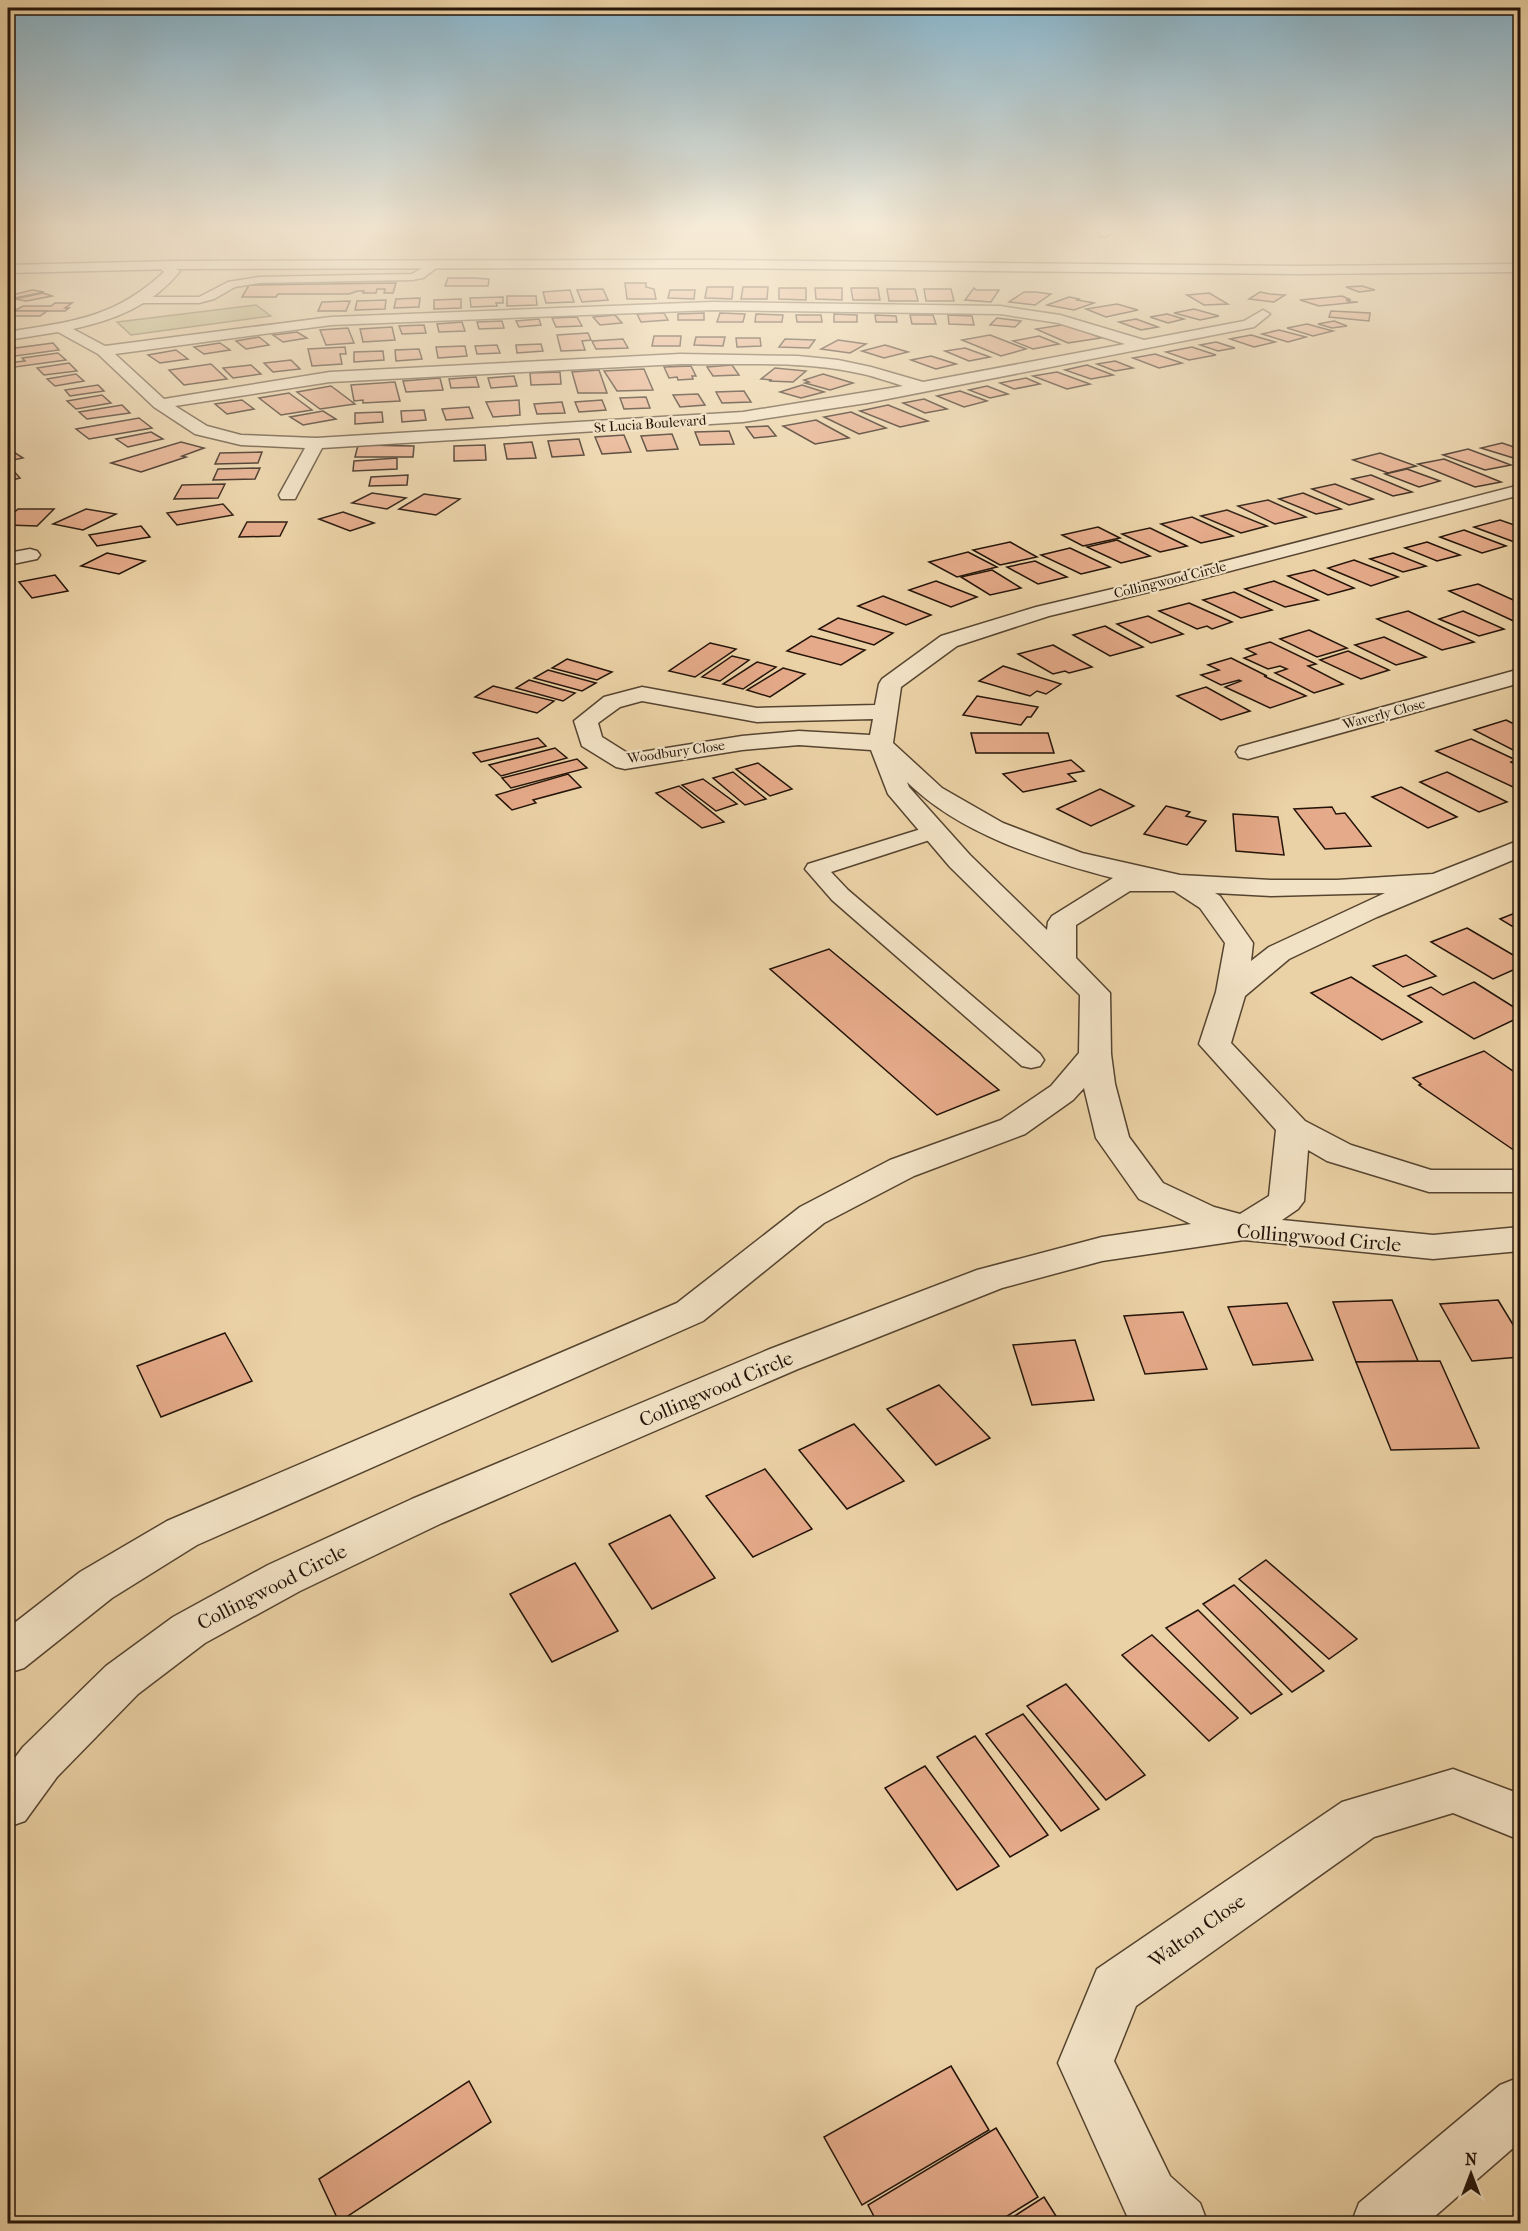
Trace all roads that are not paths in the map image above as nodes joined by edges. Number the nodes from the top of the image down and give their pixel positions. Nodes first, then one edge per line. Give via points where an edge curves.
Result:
1 (34, 332) edge
2 (69, 332) edge
3 (239, 332) edge
4 (1104, 332) edge
5 (1207, 332) edge
6 (8, 336) edge
7 (1143, 344) junction
8 (103, 351) junction
9 (920, 387) junction
10 (160, 404) junction
11 (316, 443) junction
12 (1521, 490) edge
13 (288, 495) dead end
14 (30, 555) dead end
15 (8, 559) edge
16 (1521, 676) edge
17 (887, 712) junction
18 (881, 743) junction
19 (1248, 752) dead end
20 (934, 831) junction
21 (1521, 848) edge
22 (1439, 882) junction
23 (1180, 883) junction
24 (1061, 960) junction
25 (1231, 992) junction
26 (1095, 1054) junction
27 (1031, 1060) dead end
28 (1293, 1128) junction
29 (1521, 1181) edge
30 (1244, 1228) junction
31 (1521, 1239) edge
32 (8, 1654) edge
33 (8, 1805) edge
34 (1521, 1817) edge
35 (1521, 2105) edge
36 (1179, 2223) edge
37 (1380, 2223) edge

1 - 6 street
2 - 8 street, St Lucia Boulevard
3 - 8 street
4 - 7 street
5 - 7 street, St Lucia Boulevard
7 - 9 street, St Lucia Boulevard
8 - 10 street, St Lucia Boulevard
9 - 10 street via 838,365 680,359 330,377
9 - 11 street, St Lucia Boulevard via 743,417
10 - 11 street, St Lucia Boulevard via 201,430 242,440
11 - 13 street
12 - 17 street, Collingwood Circle via 1043,611 949,641 890,684
14 - 15 street
16 - 19 street, Waverly Close
17 - 18 street, Collingwood Circle
17 - 18 street, Woodbury Close via 757,715 642,694 612,702 586,721 591,741 625,762 799,738
18 - 20 street via 897,789
18 - 23 street via 933,793 994,829 1072,859
20 - 24 street
20 - 27 lane via 816,869 840,895
21 - 22 street
22 - 23 street via 1337,888
22 - 25 street via 1279,953
23 - 24 street via 1124,883 1087,905 1062,922
23 - 25 street via 1210,902 1239,942
24 - 26 street via 1095,993
25 - 28 street via 1215,1044
26 - 30 street via 1113,1138 1151,1191 1202,1215
26 - 32 street via 1062,1093 1013,1127 902,1168 812,1215 690,1312 182,1533 96,1585
28 - 29 street via 1339,1153 1429,1181
28 - 30 street via 1286,1201
30 - 31 street, Collingwood Circle via 1433,1247
30 - 33 street, Collingwood Circle via 1102,1249 990,1279 784,1359 427,1511 284,1578 189,1630 122,1680 39,1762
34 - 36 street, Walton Close via 1453,1791 1360,1818 1116,1988 1086,2063 1149,2197
35 - 37 street

